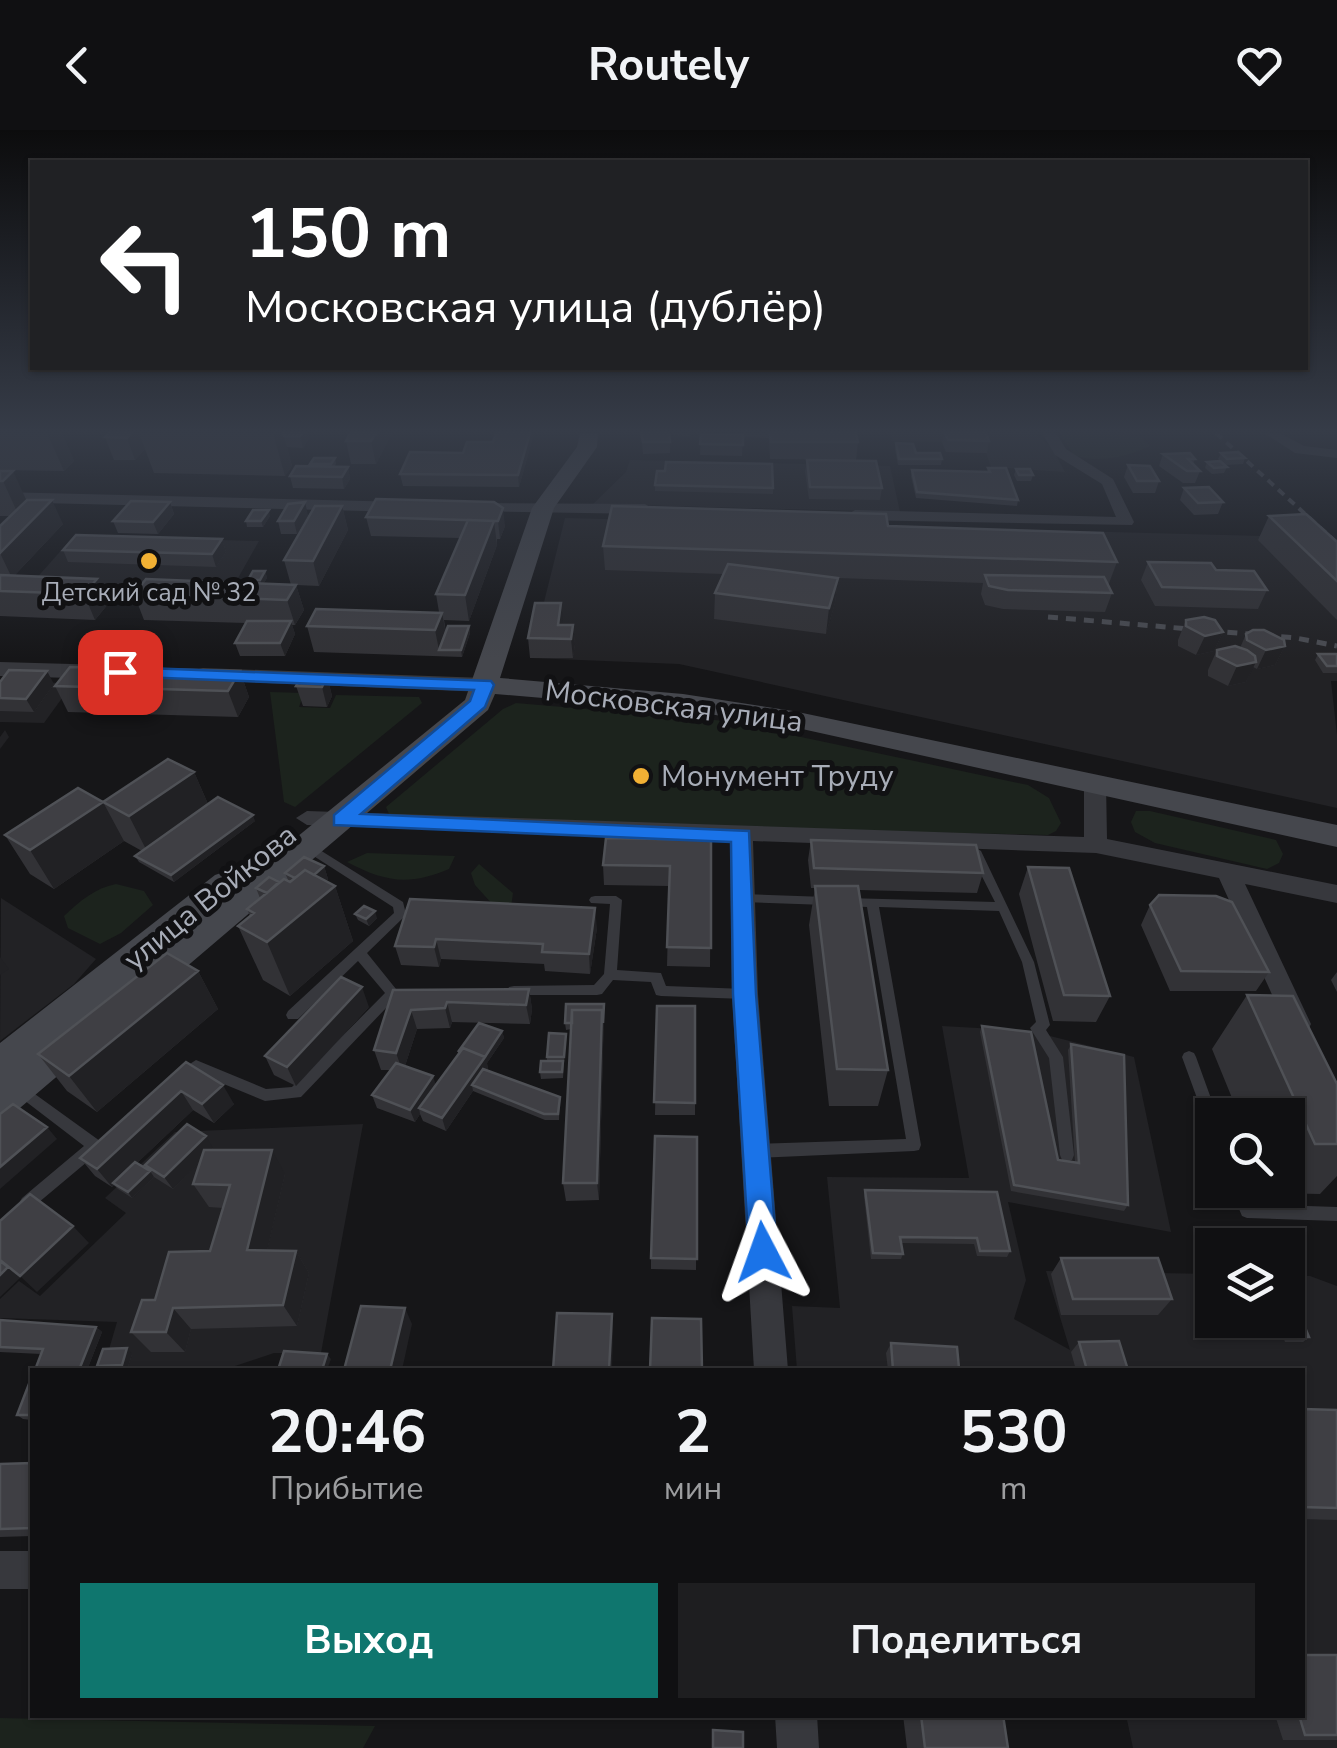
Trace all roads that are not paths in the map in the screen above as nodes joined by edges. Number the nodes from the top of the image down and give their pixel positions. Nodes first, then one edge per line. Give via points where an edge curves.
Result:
1 (543, 508) edge
2 (573, 509) edge
3 (1120, 509) edge
4 (662, 510) edge
5 (834, 514) edge
6 (0, 669) edge
7 (138, 673) edge
8 (176, 674) edge
9 (485, 685) junction
10 (1094, 783) junction
11 (311, 830) junction
12 (742, 836) junction
13 (1337, 836) edge
14 (974, 839) junction
15 (1096, 845) junction
16 (1227, 870) junction
17 (1337, 894) edge
18 (742, 898) junction
19 (595, 900) dead end
20 (872, 903) junction
21 (1003, 907) junction
22 (360, 954) junction
23 (610, 975) junction
24 (506, 992) edge
25 (416, 993) edge
26 (393, 994) junction
27 (744, 994) junction
28 (294, 1015) dead end
29 (1307, 1043) edge
30 (1189, 1057) dead end
31 (6, 1084) edge
32 (167, 1089) edge
33 (1204, 1098) edge
34 (109, 1135) edge
35 (95, 1146) junction
36 (756, 1151) junction
37 (1067, 1154) dead end
38 (27, 1203) edge
39 (1246, 1208) edge
40 (1337, 1214) edge
41 (771, 1368) edge
42 (0, 1570) edge
43 (30, 1570) edge
44 (796, 1718) edge
45 (798, 1748) edge

1 - 9 main road, улица Войкова
2 - 4 street
3 - 5 street via 1126,522
6 - 7 street
8 - 9 street, Московская улица
9 - 10 main road, Московская улица via 775,716
9 - 11 main road, улица Войкова via 478,704
10 - 13 main road, Московская улица
10 - 15 street
11 - 12 street
11 - 22 lane via 399,905 400,914
11 - 31 main road, улица Войкова
12 - 14 street
12 - 18 street
14 - 15 street
14 - 21 lane
15 - 16 street
16 - 17 street
16 - 29 street
18 - 20 lane
18 - 27 street
19 - 23 lane via 616,900
20 - 21 lane
20 - 36 lane via 914,1144
21 - 37 lane via 1028,962 1044,1025 1037,1028 1056,1057
22 - 26 lane
22 - 28 lane
23 - 24 lane via 597,990
23 - 27 lane via 656,976 661,990
25 - 26 lane
26 - 32 lane via 296,1092 265,1094 196,1066
27 - 36 street
30 - 33 lane
31 - 35 lane
34 - 35 lane
35 - 38 lane
36 - 41 street
39 - 40 lane
42 - 43 street
44 - 45 street

